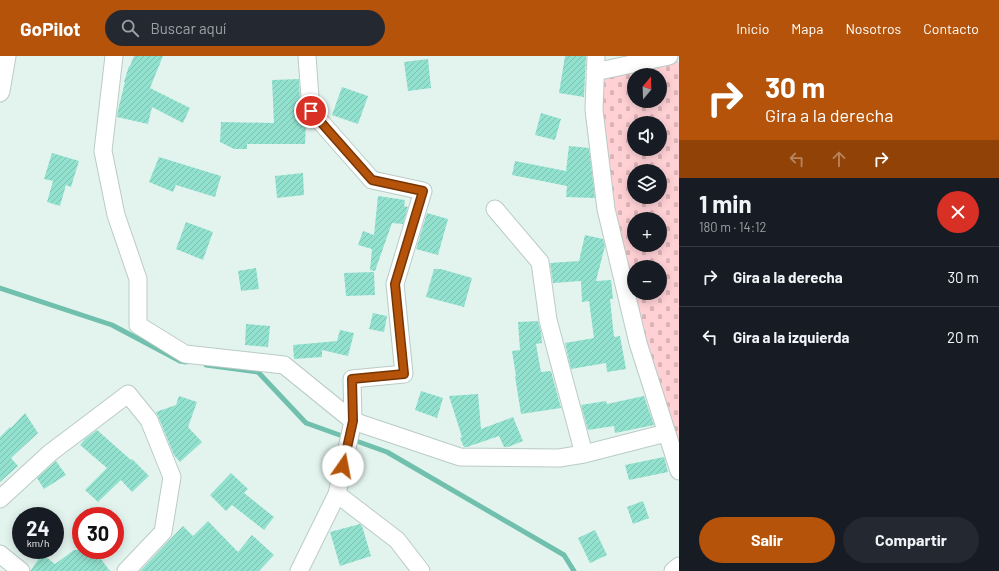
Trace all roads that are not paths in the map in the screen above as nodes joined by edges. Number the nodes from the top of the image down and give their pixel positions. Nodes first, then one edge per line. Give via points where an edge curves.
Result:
1 (7, 56) edge
2 (114, 56) edge
3 (307, 56) edge
4 (669, 56) edge
5 (596, 64) edge
6 (0, 93) edge
7 (495, 209) dead end
8 (353, 421) junction
9 (666, 433) junction
10 (584, 454) junction
11 (679, 471) edge
12 (337, 494) junction
13 (0, 499) edge
14 (0, 554) edge
15 (679, 566) edge
16 (21, 571) edge
17 (126, 571) edge
18 (299, 571) edge
19 (421, 571) edge
20 (672, 571) edge

1 - 6 street
2 - 8 street via 103,152 116,215 138,279 138,325 185,354 284,365
3 - 8 street via 311,111 372,180 423,191 395,284 404,374 352,379
4 - 5 street
5 - 9 street via 594,110 606,209 638,343
7 - 10 street via 540,262 548,320
8 - 10 street via 460,457 559,458
8 - 12 street
9 - 10 street
9 - 11 street
12 - 18 street
12 - 19 street via 397,540
13 - 17 street via 50,453 128,394 149,420 172,477 163,532
14 - 16 street
15 - 20 street

